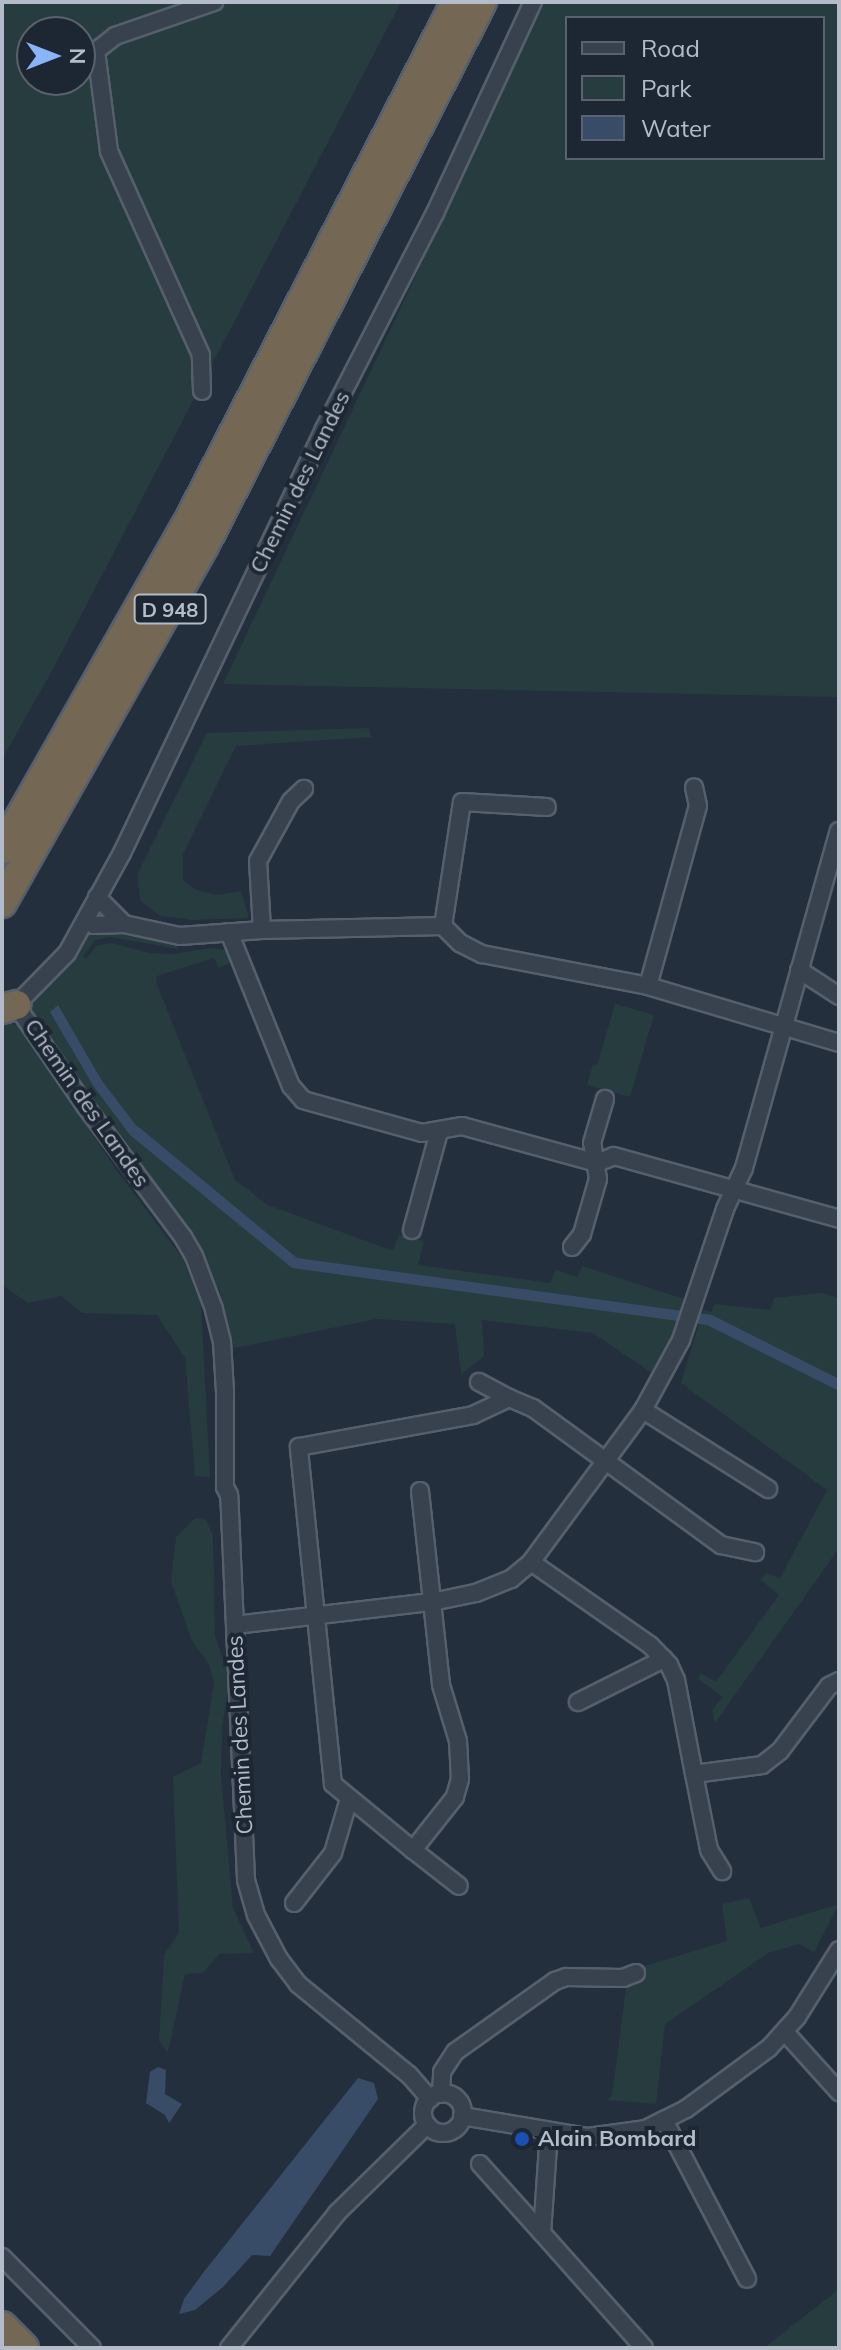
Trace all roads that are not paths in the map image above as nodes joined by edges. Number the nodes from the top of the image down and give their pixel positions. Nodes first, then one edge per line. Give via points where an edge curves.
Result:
1 (214, 2) edge
2 (456, 2) edge
3 (482, 2) edge
4 (533, 2) edge
5 (202, 391) dead end
6 (694, 787) dead end
7 (304, 789) dead end
8 (547, 807) dead end
9 (839, 831) edge
10 (2, 849) edge
11 (97, 897) junction
12 (2, 903) edge
13 (85, 921) junction
14 (124, 924) junction
15 (443, 926) junction
16 (262, 930) junction
17 (229, 932) junction
18 (799, 970) junction
19 (648, 986) junction
20 (839, 996) edge
21 (9, 1007) edge
22 (785, 1024) junction
23 (839, 1043) edge
24 (605, 1099) dead end
25 (439, 1132) junction
26 (597, 1163) junction
27 (734, 1189) junction
28 (839, 1219) edge
29 (412, 1230) dead end
30 (572, 1247) dead end
31 (479, 1382) dead end
32 (509, 1398) junction
33 (643, 1410) junction
34 (605, 1461) junction
35 (768, 1489) dead end
36 (420, 1491) dead end
37 (755, 1552) dead end
38 (531, 1562) junction
39 (432, 1602) junction
40 (314, 1614) junction
41 (235, 1625) junction
42 (664, 1659) junction
43 (839, 1681) edge
44 (578, 1702) dead end
45 (694, 1774) junction
46 (349, 1799) junction
47 (413, 1850) junction
48 (722, 1871) dead end
49 (459, 1886) dead end
50 (294, 1903) dead end
51 (839, 1950) edge
52 (636, 1973) dead end
53 (785, 2032) junction
54 (839, 2092) edge
55 (436, 2096) junction
56 (462, 2116) junction
57 (664, 2120) junction
58 (427, 2125) junction
59 (549, 2131) junction
60 (480, 2164) dead end
61 (542, 2233) junction
62 (2, 2257) edge
63 (747, 2279) dead end
64 (2, 2326) edge
65 (24, 2348) edge
66 (92, 2348) edge
67 (229, 2348) edge
68 (644, 2348) edge

1 - 5 street via 115,36 96,51 109,151 201,355
2 - 10 highway, D 948 via 187,524
3 - 12 highway, D 948 via 210,534
4 - 11 street, Chemin des Landes via 192,712
6 - 19 street via 698,806
7 - 16 street via 291,801 258,861
8 - 15 street via 462,802
9 - 18 street
11 - 13 street, Chemin des Landes
11 - 14 street
13 - 14 street
13 - 21 street, Chemin des Landes via 67,953
14 - 17 street via 180,936
15 - 16 street
15 - 19 street via 482,954
16 - 17 street
17 - 25 street via 291,1086 303,1100 422,1133
18 - 20 street
18 - 22 street
19 - 22 street
21 - 41 street, Chemin des Landes via 183,1237 205,1282 222,1342
22 - 23 street
22 - 27 street
24 - 26 street via 592,1143
25 - 26 street via 462,1126
25 - 29 street
26 - 27 street via 614,1156
26 - 30 street via 598,1179 582,1234
27 - 28 street
27 - 33 street via 681,1340
31 - 32 street
32 - 34 street via 533,1408
32 - 40 street via 473,1415 299,1447
33 - 34 street
33 - 35 street
34 - 37 street via 721,1545
34 - 38 street
36 - 39 street
38 - 39 street via 496,1587
38 - 42 street
39 - 40 street
39 - 47 street via 441,1685 458,1741 460,1779 455,1797
40 - 41 street
40 - 46 street via 333,1784
41 - 55 street, Chemin des Landes via 246,1879 256,1915 298,1984
42 - 44 street
42 - 45 street via 676,1680
43 - 45 street via 762,1765
45 - 48 street via 709,1850
46 - 47 street
46 - 50 street via 333,1853
47 - 49 street
51 - 53 street
52 - 55 street via 555,1981 455,2052 442,2072
53 - 54 street
53 - 57 street via 748,2065
55 - 56 street via 457,2100
55 - 58 street via 423,2114
56 - 58 street via 449,2132
56 - 59 street
57 - 59 street via 605,2137
57 - 63 street
58 - 67 street via 337,2213
59 - 61 street
60 - 61 street
61 - 68 street
62 - 66 street
64 - 65 highway

